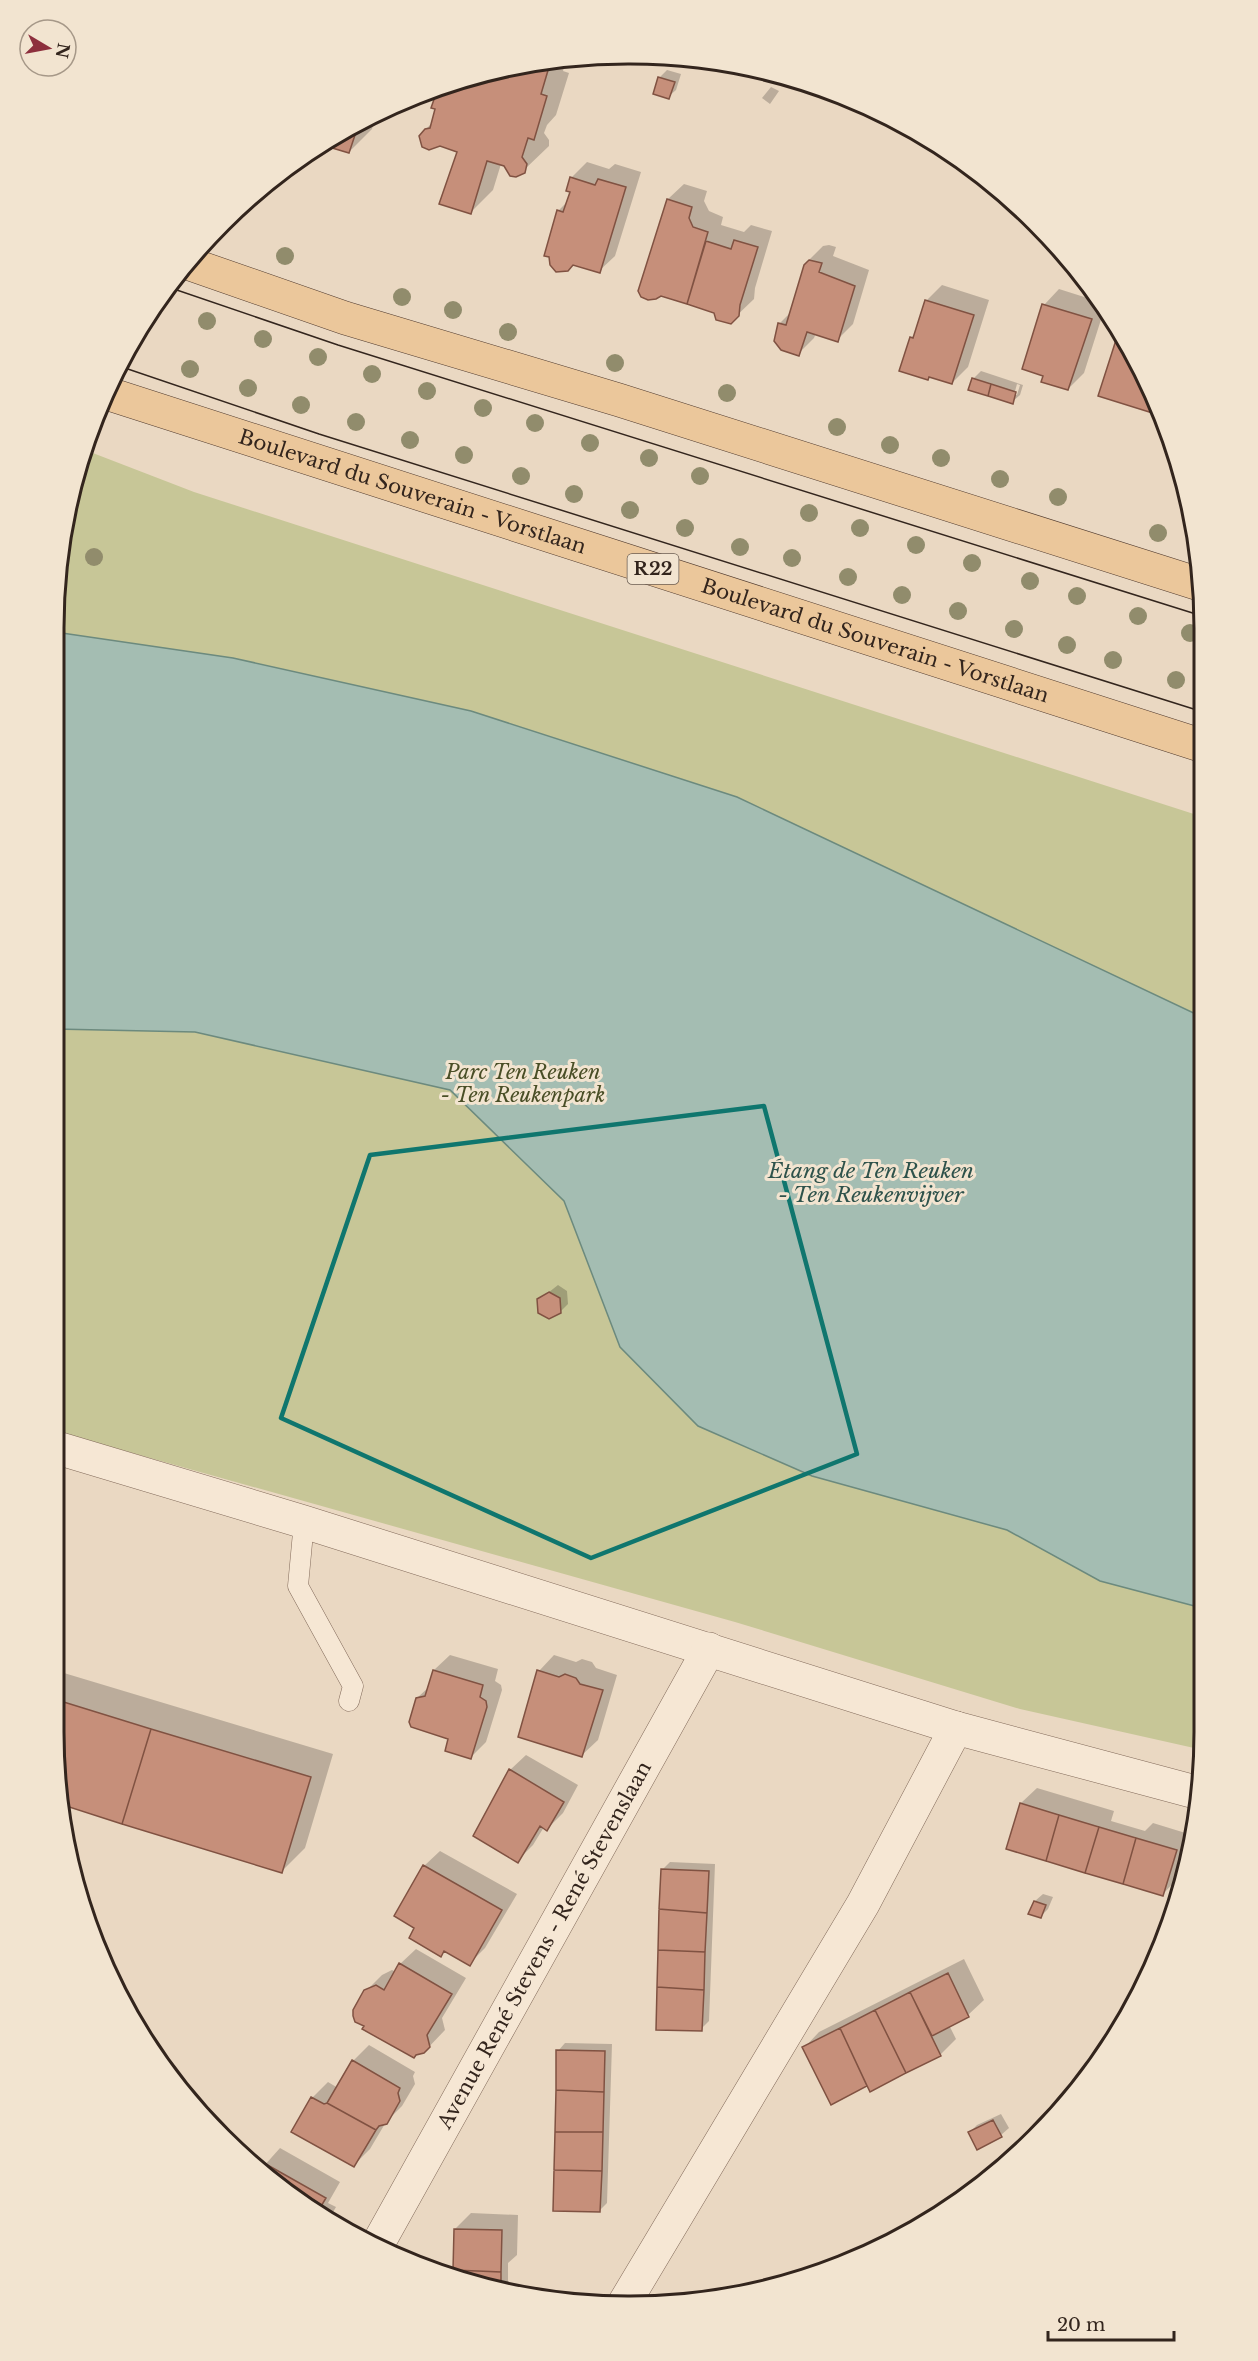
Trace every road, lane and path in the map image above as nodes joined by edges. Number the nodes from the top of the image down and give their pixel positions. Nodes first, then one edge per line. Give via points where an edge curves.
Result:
1 (197, 266) edge
2 (115, 396) edge
3 (1191, 581) edge
4 (1194, 743) edge
5 (64, 1450) edge
6 (304, 1522) junction
7 (709, 1648) junction
8 (349, 1701) dead end
9 (956, 1728) junction
10 (1190, 1791) edge
11 (381, 2239) edge
12 (629, 2296) edge

1 - 3 main road via 345,318 619,399
2 - 4 main road, Boulevard du Souverain - Vorstlaan / R22
5 - 6 street
6 - 7 street
6 - 8 lane via 298,1586 353,1686
7 - 9 street
7 - 11 street, Avenue René Stevens - René Stevenslaan
9 - 10 street
9 - 12 street via 863,1904

